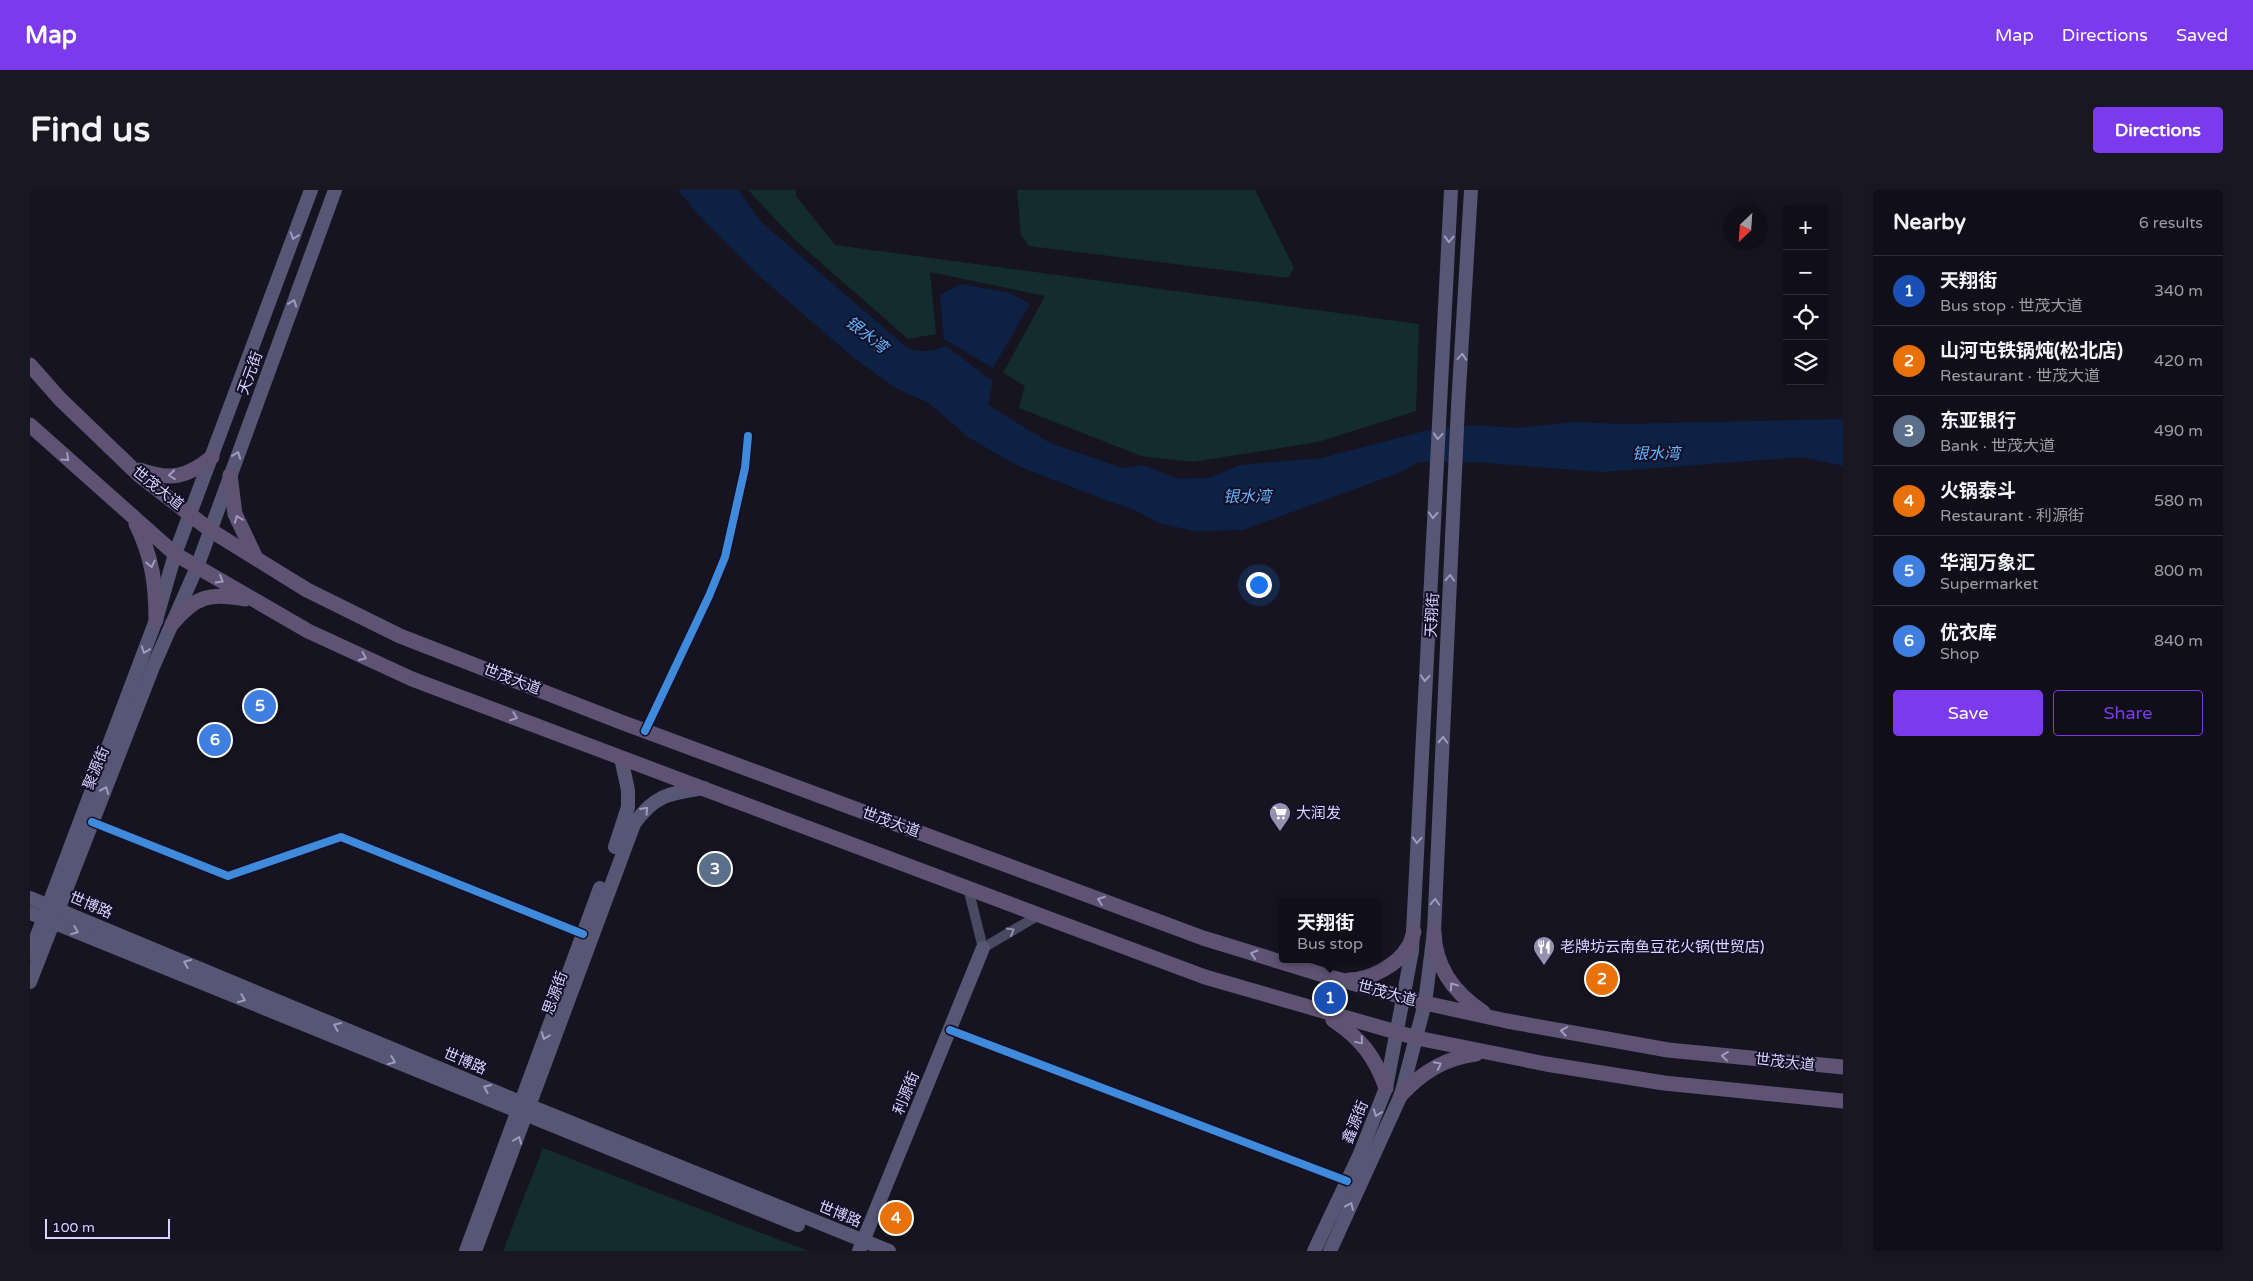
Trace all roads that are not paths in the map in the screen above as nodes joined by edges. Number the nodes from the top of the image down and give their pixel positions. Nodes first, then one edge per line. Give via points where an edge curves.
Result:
1 (311, 190) edge
2 (335, 190) edge
3 (1451, 190) edge
4 (1471, 190) edge
5 (30, 365) edge
6 (30, 425) edge
7 (748, 436) dead end
8 (212, 457) junction
9 (129, 466) junction
10 (230, 475) junction
11 (191, 514) junction
12 (134, 518) junction
13 (210, 530) junction
14 (175, 554) junction
15 (257, 559) junction
16 (197, 567) junction
17 (260, 603) junction
18 (156, 620) junction
19 (172, 624) junction
20 (645, 731) junction
21 (621, 758) junction
22 (704, 788) junction
23 (92, 822) junction
24 (968, 888) junction
25 (30, 898) edge
26 (30, 913) edge
27 (51, 914) junction
28 (1039, 915) junction
29 (1414, 932) junction
30 (1434, 932) junction
31 (583, 934) junction
32 (983, 948) junction
33 (30, 954) edge
34 (1279, 961) edge
35 (1284, 963) edge
36 (1330, 977) junction
37 (30, 982) edge
38 (1404, 997) junction
39 (1424, 1003) junction
40 (1321, 1012) junction
41 (1507, 1021) junction
42 (950, 1030) junction
43 (1397, 1033) junction
44 (1417, 1038) junction
45 (1488, 1052) junction
46 (1843, 1067) edge
47 (1386, 1088) junction
48 (1401, 1095) junction
49 (1843, 1101) edge
50 (523, 1109) junction
51 (1347, 1181) junction
52 (861, 1248) edge
53 (466, 1251) edge
54 (476, 1251) edge
55 (888, 1251) edge
56 (1314, 1251) edge
57 (1330, 1251) edge

1 -> 8 main road, 天元街
10 -> 2 main road, 天元街
3 -> 29 main road, 天翔街
30 -> 4 main road, 天翔街
5 - 9 main road, 世茂大道 via 60,400
6 -> 12 main road
7 - 20 street via 724,557
8 -> 9 main road via 187,473 173,476 158,476
8 - 11 main road, 天元街
9 - 11 main road, 世茂大道
10 - 13 main road, 天元街
15 -> 10 main road via 235,514
11 - 13 main road, 世茂大道
11 - 14 main road, 天元街
12 - 14 main road
12 -> 18 main road via 151,562 156,590
13 - 15 main road, 世茂大道
13 - 16 main road, 天元街
14 - 16 main road
14 - 18 main road, 聚源街
15 - 20 main road, 世茂大道 via 307,590 400,636
16 -> 17 main road
16 - 19 main road, 聚源街
17 - 19 main road via 231,596 208,597 189,605
17 -> 21 main road via 308,631 412,679
18 -> 27 main road, 聚源街
23 -> 19 main road, 聚源街
34 -> 20 main road, 世茂大道 via 1203,938
21 - 22 main road
21 - 31 main road, 思源街 via 628,807
22 - 24 main road
50 -> 22 main road, 思源街 via 634,824 661,796
23 - 27 main road, 聚源街
23 - 31 street via 228,876 341,837
24 - 28 main road
24 - 32 street
25 - 27 main road, 世博路
26 - 27 main road, 世博路
27 - 33 main road, 聚源街
27 - 37 main road, 聚源街
27 - 50 main road, 世博路
32 -> 28 street
28 - 40 main road via 1205,977
29 - 36 main road via 1408,949 1388,967 1371,976 1352,980
29 - 38 main road, 天翔街
30 - 39 main road, 天翔街
41 -> 30 main road via 1486,1014 1457,992 1438,959
31 -> 50 main road, 思源街
32 - 42 main road, 利源街
36 -> 35 main road, 世茂大道
36 - 38 main road, 世茂大道
38 - 39 main road, 世茂大道
38 - 43 main road, 鑫源街
39 - 41 main road, 世茂大道
39 - 44 main road, 鑫源街
40 - 43 main road
40 -> 47 main road via 1354,1034 1380,1072
46 -> 41 main road, 世茂大道 via 1668,1050
42 - 51 street
42 - 52 main road, 利源街
43 - 44 main road
43 - 47 main road, 鑫源街
44 - 45 main road
44 - 48 main road, 鑫源街
48 -> 45 main road via 1417,1078 1445,1062
45 - 49 main road via 1664,1083
47 -> 51 main road, 鑫源街
57 -> 48 main road, 鑫源街
50 - 52 main road, 世博路
50 - 53 main road, 思源街
54 -> 50 main road, 思源街
51 - 56 main road, 鑫源街
52 - 55 main road, 世博路

